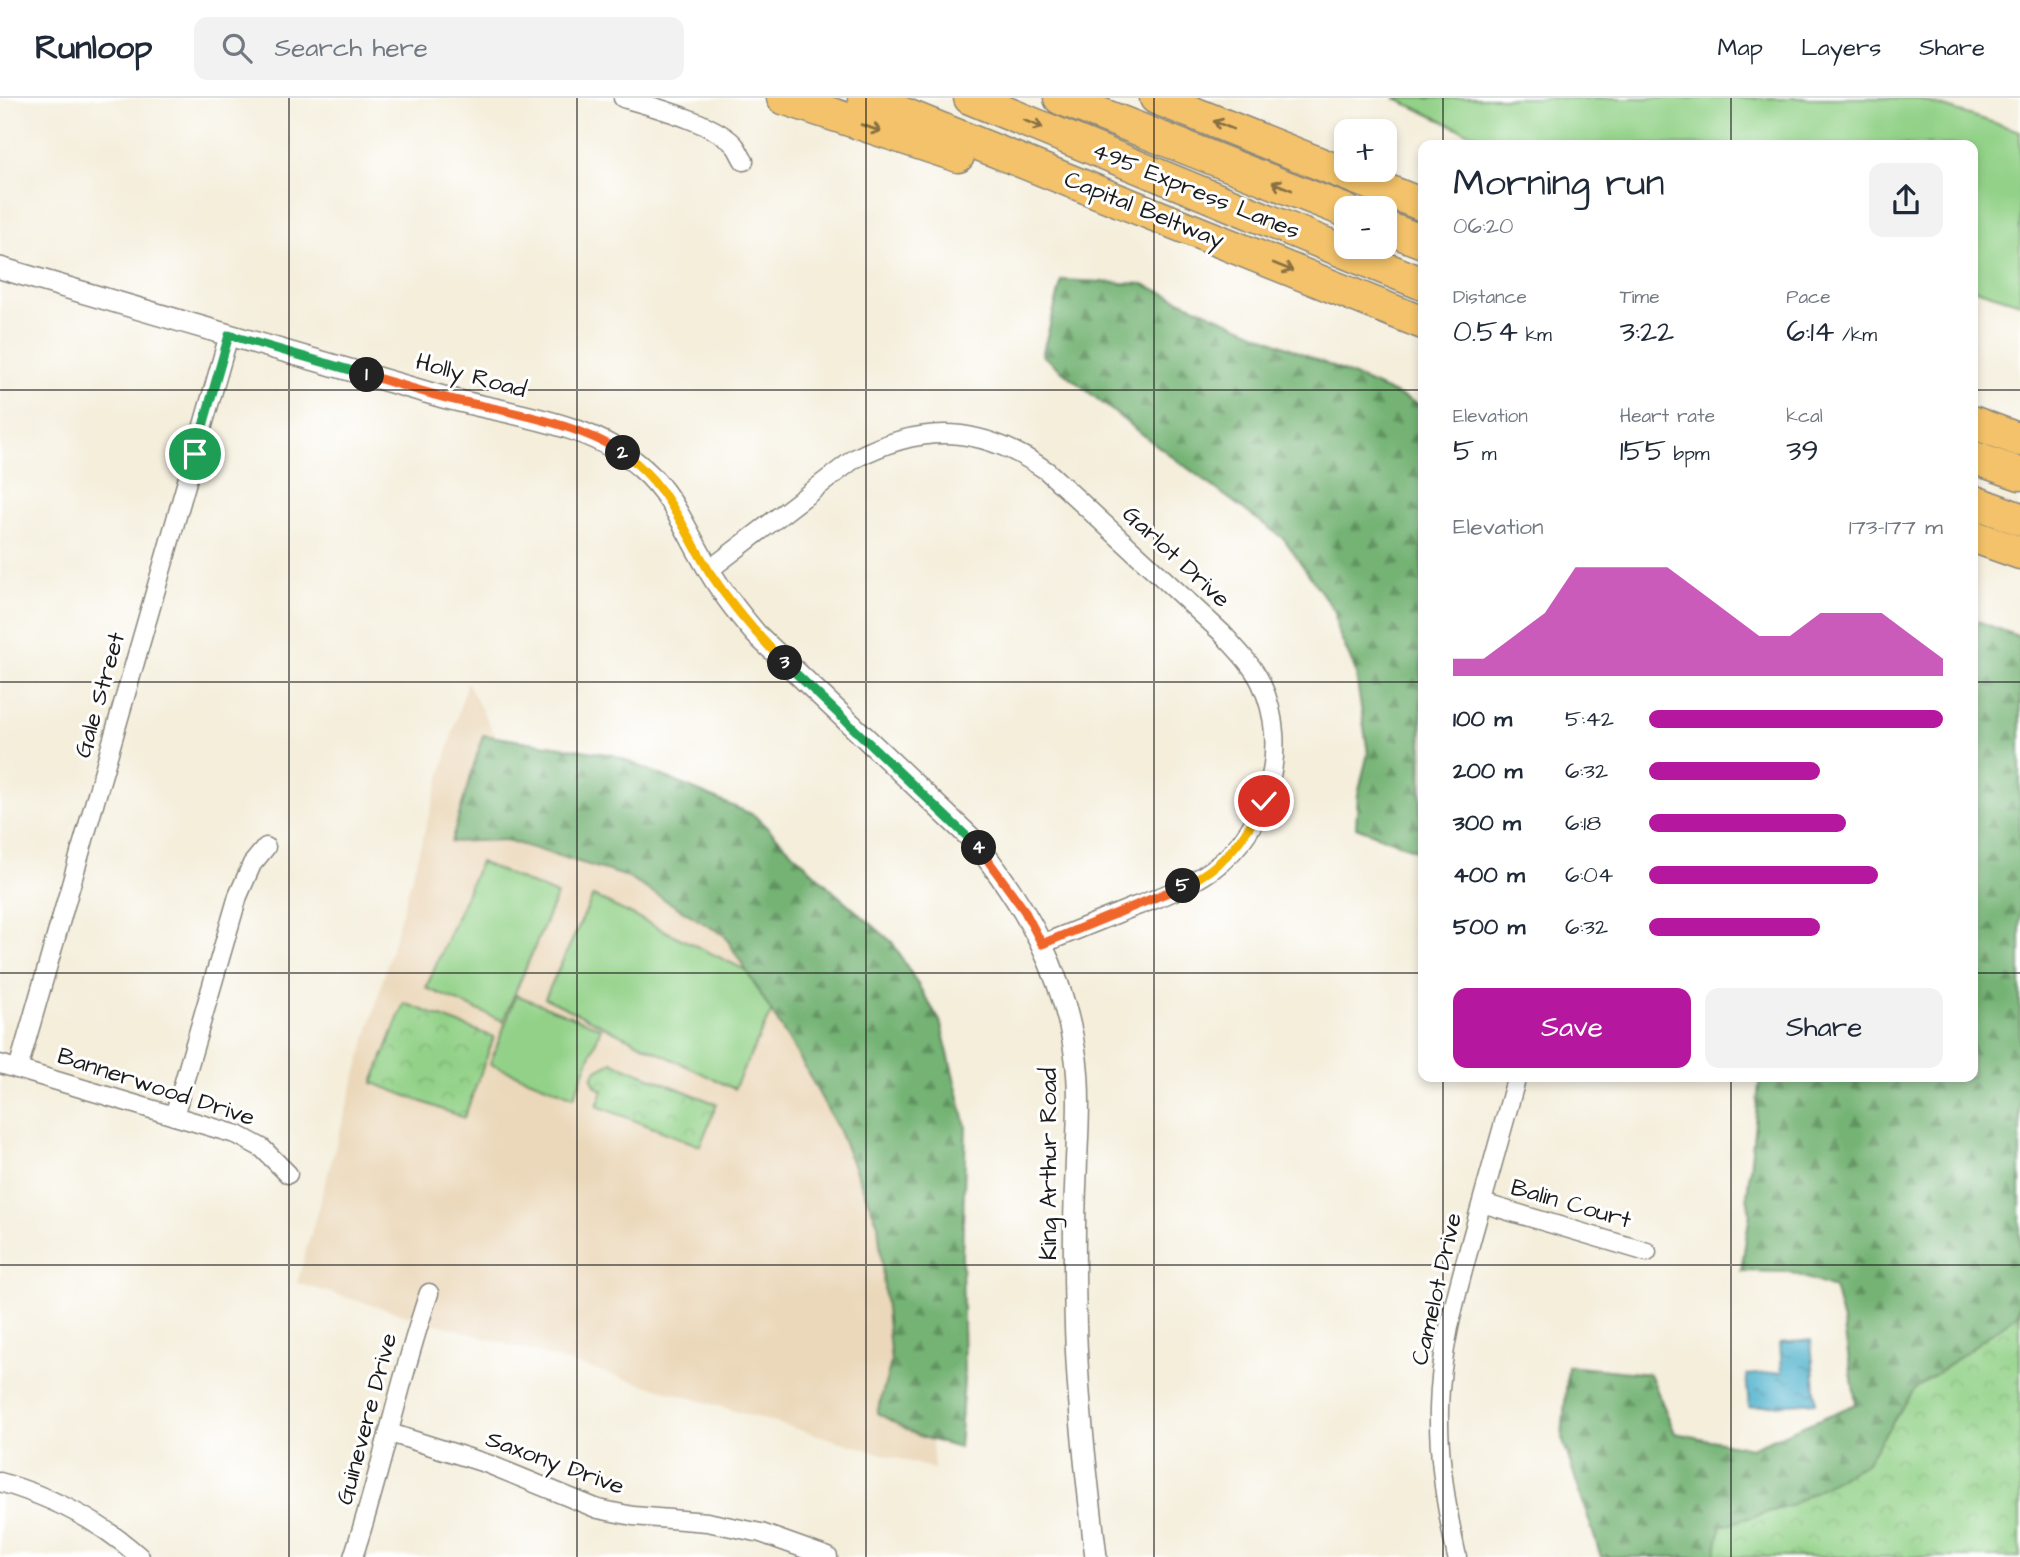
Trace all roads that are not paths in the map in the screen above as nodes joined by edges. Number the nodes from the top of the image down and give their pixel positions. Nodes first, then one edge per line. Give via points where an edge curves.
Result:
1 (624, 98) edge
2 (783, 98) edge
3 (864, 98) edge
4 (970, 98) edge
5 (1060, 98) edge
6 (1156, 98) edge
7 (744, 161) dead end
8 (1418, 203) edge
9 (1334, 206) edge
10 (1175, 223) junction
11 (1397, 232) edge
12 (1418, 240) edge
13 (0, 268) edge
14 (1418, 282) edge
15 (1418, 321) edge
16 (229, 335) junction
17 (1978, 424) edge
18 (2020, 440) edge
19 (1978, 459) edge
20 (2020, 474) edge
21 (1978, 503) edge
22 (2020, 519) edge
23 (1978, 538) edge
24 (2020, 553) edge
25 (709, 570) junction
26 (266, 847) dead end
27 (1042, 944) junction
28 (0, 1065) edge
29 (18, 1069) junction
30 (1515, 1082) edge
31 (174, 1116) junction
32 (288, 1174) dead end
33 (1482, 1203) junction
34 (1647, 1252) dead end
35 (429, 1293) dead end
36 (390, 1433) junction
37 (0, 1482) edge
38 (141, 1557) edge
39 (353, 1557) edge
40 (828, 1557) edge
41 (1096, 1557) edge
42 (1457, 1557) edge

1 - 7 street via 712,130 734,145
2 -> 10 highway
3 - 10 highway, Capital Beltway
4 -> 14 highway, 495 Express Lanes
9 -> 5 highway, 495 Express Lanes
8 -> 6 highway
10 -> 15 highway, Capital Beltway
11 - 12 highway
13 - 16 street, Holly Road
16 - 25 street, Holly Road via 594,438 631,459 659,485
16 - 29 street, Gale Street
17 - 18 highway
19 - 20 highway
21 - 22 highway
23 - 24 highway
25 - 27 street, King Arthur Road via 756,634 974,841 1018,900
25 - 27 street, Garlot Drive via 854,458 877,446 927,433 976,436 1001,444 1047,471 1247,660 1270,703 1275,750 1264,801 1236,848 1198,879
26 - 31 street via 252,864 238,896
27 - 41 street, King Arthur Road via 1069,1020 1076,1060 1075,1307
28 - 29 street, Bannerwood Drive
29 - 31 street, Bannerwood Drive
30 - 33 street, Camelot Drive
31 - 32 street, Bannerwood Drive via 238,1135 262,1148
33 - 34 street, Balin Court
33 - 42 street, Camelot Drive via 1451,1318 1440,1396 1443,1485
35 - 36 street, Guinevere Drive
36 - 39 street, Guinevere Drive
36 - 40 street, Saxony Drive via 488,1464 598,1509 761,1533
37 - 38 street via 67,1507

